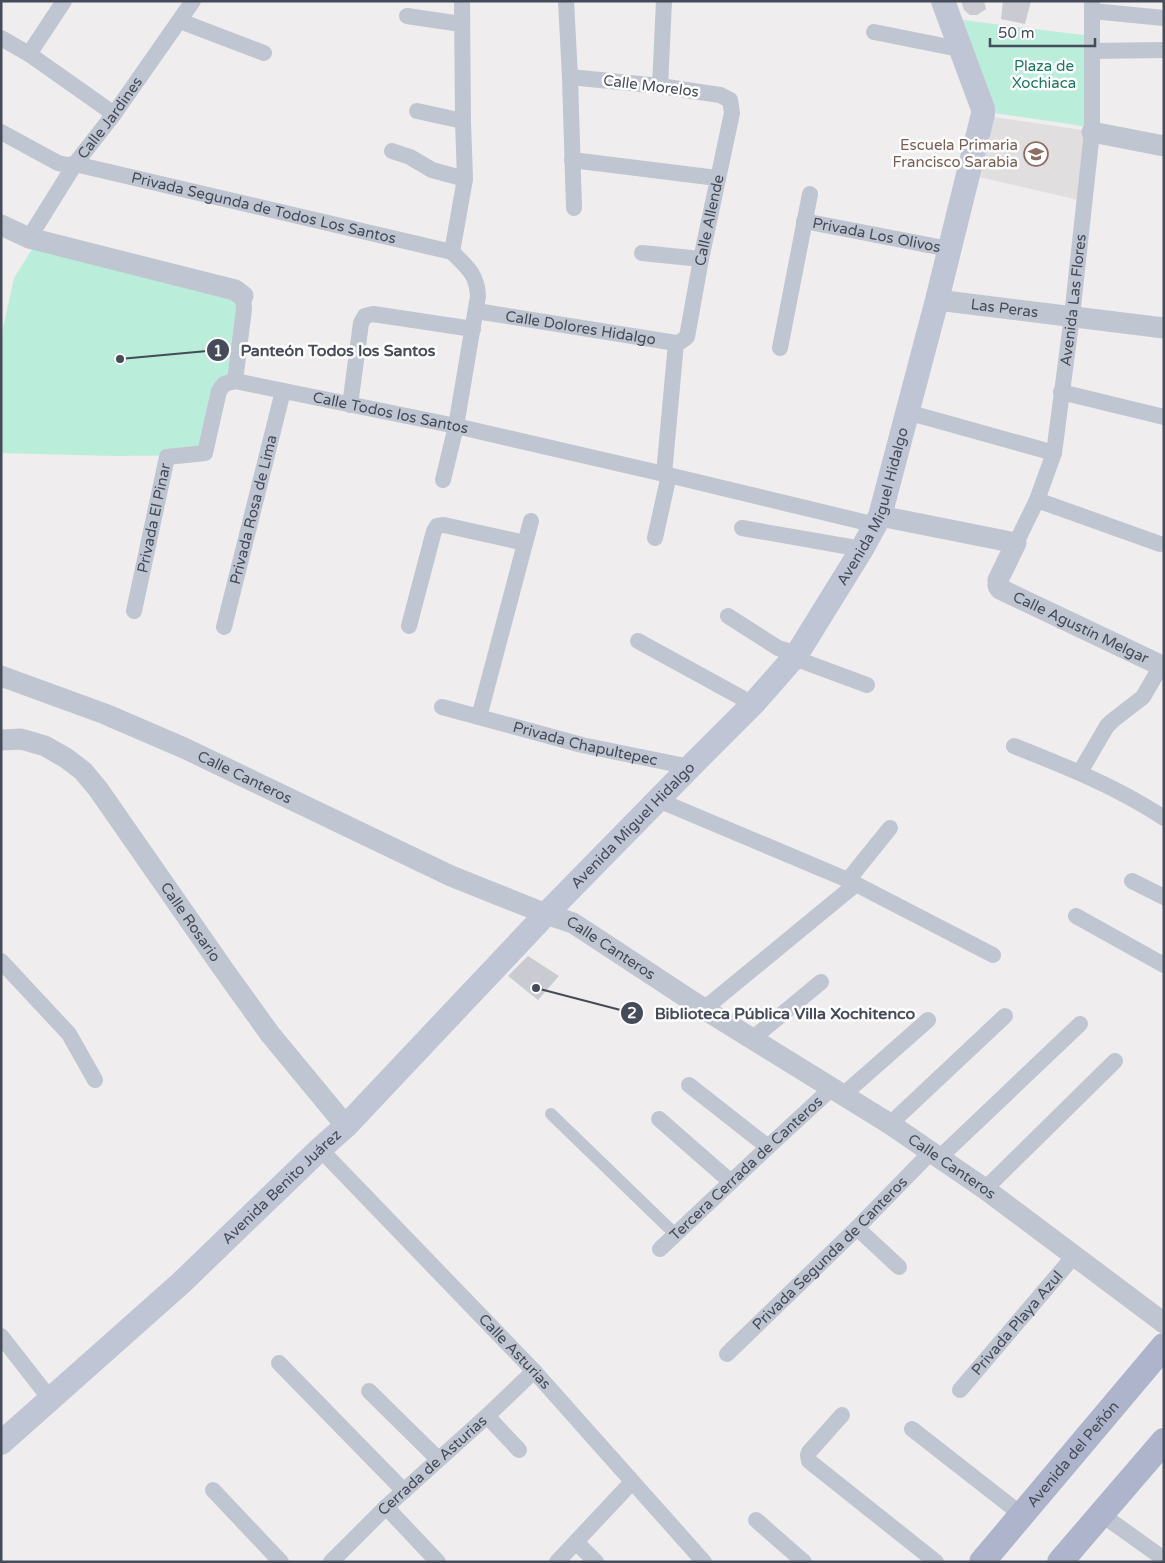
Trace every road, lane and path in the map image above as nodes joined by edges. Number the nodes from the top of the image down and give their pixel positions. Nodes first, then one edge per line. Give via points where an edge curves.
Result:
1 (64, 1) edge
2 (193, 1) edge
3 (462, 1) edge
4 (566, 1) edge
5 (664, 1) edge
6 (942, 1) edge
7 (1092, 6) edge
8 (407, 16) dead end
9 (1164, 18) edge
10 (180, 21) junction
11 (461, 24) junction
12 (874, 32) dead end
13 (1, 38) edge
14 (960, 49) junction
15 (1164, 50) edge
16 (1092, 51) junction
17 (264, 53) dead end
18 (29, 54) junction
19 (570, 77) junction
20 (660, 86) junction
21 (730, 100) joint
22 (417, 110) dead end
23 (114, 114) junction
24 (463, 121) junction
25 (1, 132) edge
26 (1092, 132) junction
27 (1164, 146) edge
28 (392, 151) dead end
29 (572, 160) junction
30 (75, 164) junction
31 (717, 178) junction
32 (465, 179) junction
33 (810, 194) dead end
34 (574, 208) dead end
35 (804, 221) junction
36 (1, 225) edge
37 (29, 238) junction
38 (949, 250) junction
39 (452, 252) junction
40 (642, 253) dead end
41 (701, 259) junction
42 (244, 296) joint
43 (937, 300) junction
44 (476, 311) junction
45 (1072, 316) junction
46 (1164, 328) edge
47 (473, 329) junction
48 (680, 341) junction
49 (780, 348) dead end
50 (235, 381) junction
51 (283, 392) junction
52 (1061, 392) junction
53 (350, 405) junction
54 (907, 412) junction
55 (1164, 418) edge
56 (456, 426) junction
57 (1054, 453) junction
58 (667, 475) junction
59 (443, 480) dead end
60 (1037, 500) junction
61 (532, 521) dead end
62 (878, 521) junction
63 (742, 528) dead end
64 (655, 538) dead end
65 (525, 543) junction
66 (1016, 543) junction
67 (1160, 544) dead end
68 (862, 549) junction
69 (998, 586) joint
70 (134, 611) dead end
71 (728, 616) dead end
72 (409, 626) dead end
73 (224, 627) dead end
74 (638, 641) dead end
75 (795, 656) junction
76 (1163, 667) edge
77 (1, 676) edge
78 (867, 685) dead end
79 (753, 704) junction
80 (442, 707) dead end
81 (479, 718) junction
82 (11, 739) edge
83 (1014, 746) dead end
84 (690, 767) junction
85 (1080, 772) junction
86 (658, 800) junction
87 (1164, 818) edge
88 (890, 828) dead end
89 (1132, 880) dead end
90 (852, 882) junction
91 (1164, 897) edge
92 (546, 914) junction
93 (1076, 916) dead end
94 (993, 955) dead end
95 (1, 961) edge
96 (1164, 965) edge
97 (821, 982) dead end
98 (704, 1010) junction
99 (1005, 1016) dead end
100 (928, 1020) dead end
101 (1080, 1024) dead end
102 (752, 1039) junction
103 (1115, 1061) dead end
104 (95, 1080) dead end
105 (689, 1085) dead end
106 (838, 1092) junction
107 (551, 1114) dead end
108 (658, 1119) dead end
109 (890, 1124) junction
110 (346, 1126) junction
111 (768, 1147) junction
112 (320, 1149) junction
113 (935, 1155) junction
114 (731, 1182) junction
115 (985, 1189) junction
116 (857, 1228) junction
117 (675, 1234) junction
118 (660, 1249) dead end
119 (1074, 1256) junction
120 (900, 1267) dead end
121 (1164, 1323) edge
122 (1, 1336) edge
123 (1164, 1346) edge
124 (727, 1354) dead end
125 (279, 1364) dead end
126 (534, 1370) junction
127 (369, 1390) dead end
128 (960, 1390) dead end
129 (51, 1400) junction
130 (842, 1415) dead end
131 (487, 1416) junction
132 (912, 1429) dead end
133 (1, 1443) edge
134 (520, 1450) dead end
135 (1160, 1452) edge
136 (438, 1459) junction
137 (632, 1482) junction
138 (212, 1490) dead end
139 (404, 1491) junction
140 (386, 1507) junction
141 (1022, 1514) junction
142 (1101, 1514) junction
143 (756, 1520) dead end
144 (576, 1542) junction
145 (1164, 1559) edge
146 (331, 1561) edge
147 (281, 1562) edge
148 (438, 1562) edge
149 (557, 1562) edge
150 (596, 1562) edge
151 (704, 1562) edge
152 (804, 1562) edge
153 (936, 1562) edge
154 (982, 1562) edge
155 (1060, 1562) edge

1 - 18 street
2 - 10 street, Calle Jardines
3 - 11 street
4 - 19 street
5 - 20 street
6 - 14 main road, Avenida Miguel Hidalgo
7 - 9 street
7 - 16 street, Avenida Las Flores
8 - 11 street
10 - 17 street
10 - 23 street, Calle Jardines
11 - 24 street
12 - 14 street
13 - 18 street
14 - 38 main road, Avenida Miguel Hidalgo via 983,114
15 - 16 street
16 - 26 street, Avenida Las Flores
18 - 23 street
19 - 20 street, Calle Morelos
19 - 29 street
20 - 21 street, Calle Morelos via 720,95
21 - 31 street, Calle Allende via 732,113
22 - 24 street
23 - 30 street, Calle Jardines
24 - 32 street
25 - 30 street, Privada Segunda de Todos Los Santos via 58,164
26 - 27 street
26 - 45 street, Avenida Las Flores
28 - 32 street via 432,170
29 - 31 street
29 - 34 street
30 - 37 street, Calle Jardines
30 - 39 street, Privada Segunda de Todos Los Santos
31 - 41 street, Calle Allende
32 - 39 street
33 - 35 street, Privada Los Olivos
35 - 38 street, Privada Los Olivos
35 - 49 street, Privada Los Olivos
36 - 37 street
37 - 42 street via 234,290
38 - 43 main road, Avenida Miguel Hidalgo
39 - 44 street via 476,280
40 - 41 street
41 - 48 street, Calle Allende via 687,337
42 - 50 street
43 - 45 street, Las Peras
43 - 54 main road, Avenida Miguel Hidalgo
44 - 47 street
44 - 48 street, Calle Dolores Hidalgo
45 - 46 street, Las Peras
45 - 52 street, Avenida Las Flores
47 - 53 street via 373,314 365,316 361,323
47 - 56 street
48 - 58 street, Calle Allende
50 - 51 street, Calle Todos los Santos
50 - 70 street, Privada El Pinar via 224,384 219,391 205,453 168,457
51 - 53 street, Calle Todos los Santos
51 - 73 street, Privada Rosa de Lima
52 - 55 street
52 - 57 street, Avenida Las Flores
53 - 56 street, Calle Todos los Santos
54 - 57 street
54 - 62 main road, Avenida Miguel Hidalgo
56 - 58 street, Calle Todos los Santos
56 - 59 street
57 - 60 street, Avenida Las Flores
58 - 62 street, Calle Todos los Santos
58 - 64 street, Calle Allende
60 - 66 street, Avenida Las Flores
60 - 67 street
61 - 65 street
62 - 66 street
62 - 68 main road, Avenida Miguel Hidalgo
63 - 68 street
65 - 72 street via 437,526
65 - 81 street
66 - 69 street, Avenida Las Flores
68 - 75 main road, Avenida Miguel Hidalgo
69 - 76 street, Calle Agustín Melgar via 1002,591
71 - 75 street
74 - 79 street
75 - 78 street
75 - 79 main road, Avenida Miguel Hidalgo
76 - 85 street via 1143,697 1107,726
77 - 92 street, Calle Canteros via 175,744 451,876
79 - 84 main road, Avenida Miguel Hidalgo
80 - 81 street, Privada Chapultepec
81 - 84 street, Privada Chapultepec via 582,745
82 - 110 street, Calle Rosario via 45,746 83,771 270,1034
83 - 85 street
84 - 86 main road, Avenida Miguel Hidalgo
85 - 87 street
86 - 90 street
86 - 92 main road, Avenida Miguel Hidalgo
88 - 90 street
89 - 91 street
90 - 94 street
90 - 98 street
92 - 98 street, Calle Canteros via 573,923
92 - 110 main road, Avenida Benito Juárez
93 - 96 street
95 - 104 street via 68,1034
97 - 102 street
98 - 102 street, Calle Canteros
99 - 109 street
100 - 106 street, Tercera Cerrada de Canteros
101 - 113 street, Privada Segunda de Canteros
102 - 106 street, Calle Canteros
103 - 115 street
105 - 111 street
106 - 109 street, Calle Canteros
106 - 111 street, Tercera Cerrada de Canteros
107 - 117 street
108 - 114 street
109 - 113 street, Calle Canteros
110 - 112 main road, Avenida Benito Juárez
111 - 114 street, Tercera Cerrada de Canteros
112 - 126 street, Calle Asturias
112 - 129 main road, Avenida Benito Juárez via 181,1283
113 - 115 street, Calle Canteros
113 - 116 street, Privada Segunda de Canteros
114 - 117 street, Tercera Cerrada de Canteros
115 - 119 street, Calle Canteros
116 - 120 street
116 - 124 street, Privada Segunda de Canteros
117 - 118 street, Tercera Cerrada de Canteros
119 - 121 street, Calle Canteros
119 - 128 street, Privada Playa Azul
122 - 129 street
123 - 141 main road, Avenida del Peñón
125 - 139 street
126 - 131 street, Cerrada de Asturias
126 - 137 street, Calle Asturias
127 - 136 street
129 - 133 main road, Avenida Benito Juárez
130 - 153 street via 808,1454 809,1461
131 - 134 street
131 - 136 street, Cerrada de Asturias
132 - 141 street
135 - 142 main road
136 - 139 street, Cerrada de Asturias
137 - 144 street
137 - 151 street, Calle Asturias
138 - 147 street
139 - 140 street, Cerrada de Asturias
140 - 146 street, Cerrada de Asturias
140 - 148 street
141 - 154 main road, Avenida del Peñón
142 - 145 street
142 - 155 main road
143 - 152 street
144 - 149 street
144 - 150 street

